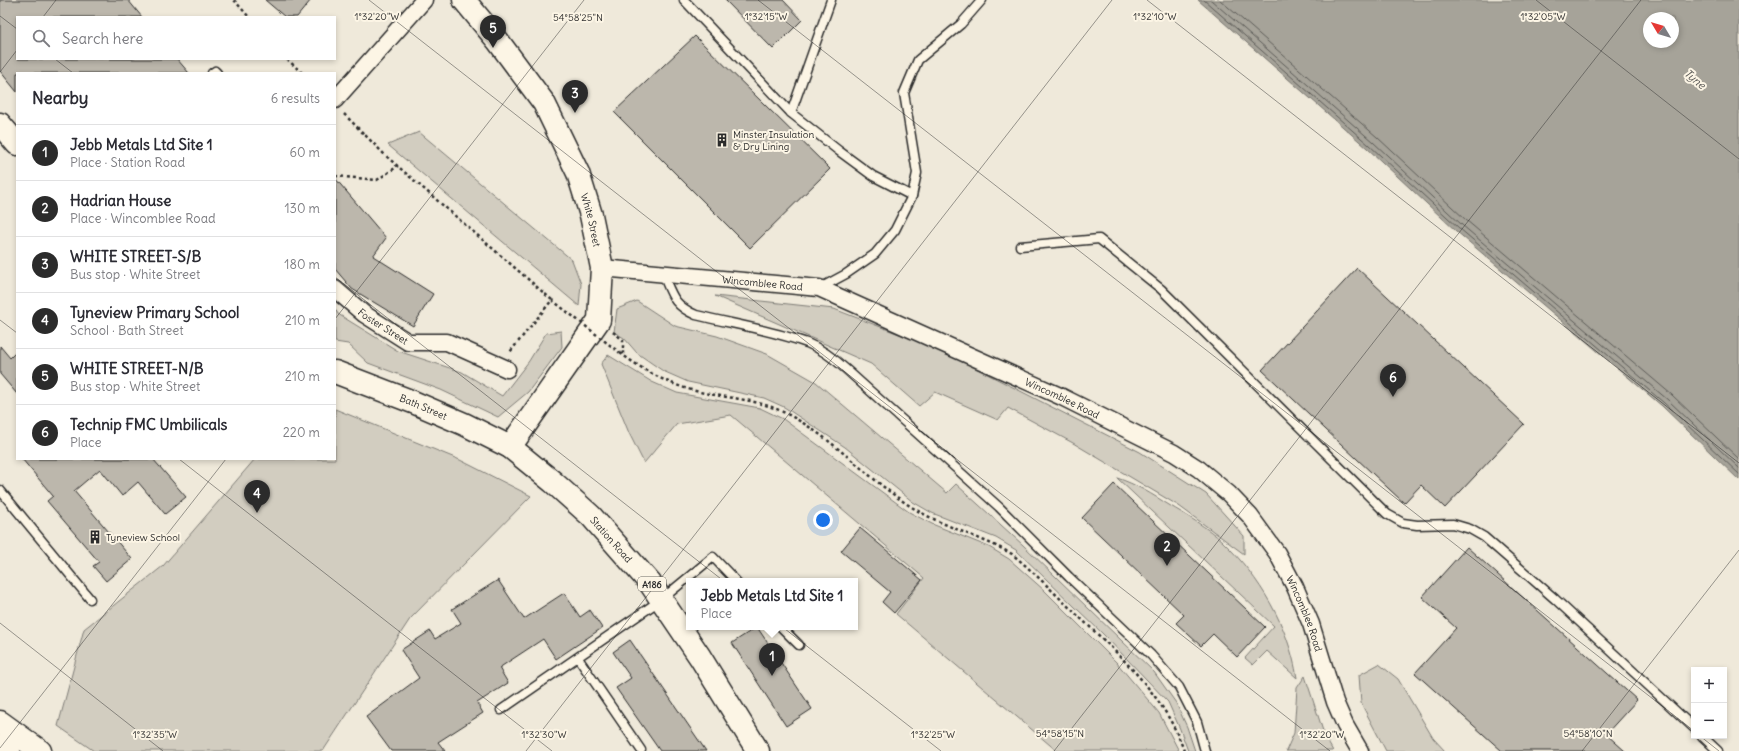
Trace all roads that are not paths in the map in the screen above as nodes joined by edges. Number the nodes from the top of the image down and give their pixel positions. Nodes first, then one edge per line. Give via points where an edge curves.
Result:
1 (424, 0) edge
2 (464, 0) edge
3 (684, 0) edge
4 (831, 0) edge
5 (982, 0) edge
6 (338, 106) edge
7 (791, 113) junction
8 (0, 124) edge
9 (16, 143) edge
10 (912, 196) junction
11 (1020, 246) dead end
12 (602, 268) junction
13 (663, 274) junction
14 (819, 288) junction
15 (336, 290) edge
16 (503, 367) road end
17 (336, 372) edge
18 (510, 447) junction
19 (0, 490) edge
20 (688, 578) edge
21 (733, 578) edge
22 (686, 580) edge
23 (90, 599) dead end
24 (662, 599) junction
25 (784, 630) edge
26 (799, 645) dead end
27 (578, 658) junction
28 (501, 710) dead end
29 (0, 722) edge
30 (1691, 725) edge
31 (1705, 739) edge
32 (0, 746) edge
33 (641, 750) edge
34 (9, 751) edge
35 (40, 751) edge
36 (758, 751) edge
37 (1205, 751) edge
38 (1360, 751) edge
39 (1718, 751) edge

1 - 6 street
2 - 12 main road, White Street via 544,103 578,174 591,215
3 - 7 lane
4 - 7 lane
5 - 10 lane via 960,24 918,60 904,93 917,173
7 - 10 lane via 873,176
8 - 9 main road
10 - 14 lane via 895,230 875,254 846,274
11 - 30 lane via 1099,239 1161,289 1387,514 1403,523 1453,524 1484,537
12 - 13 street, Wincomblee Road
12 - 18 main road, White Street via 599,320
13 - 14 street, Wincomblee Road
13 - 37 lane via 674,299 683,310 696,316 808,344 848,370 999,507 1151,655 1179,687 1197,722
14 - 38 street, Wincomblee Road via 1062,397 1150,440 1199,469 1229,494 1250,516 1277,553 1295,587 1311,624 1335,702
15 - 16 street, Foster Street via 364,314 408,342 447,342
17 - 18 main road, Bath Street / A186 via 413,402
18 - 24 main road, Station Road / A186 via 591,516
19 - 23 lane
20 - 21 lane via 714,557
22 - 24 lane
24 - 27 lane
24 - 36 main road, Station Road / A186
25 - 26 lane
27 - 28 lane
27 - 33 lane
29 - 35 main road
31 - 39 lane
32 - 34 main road

